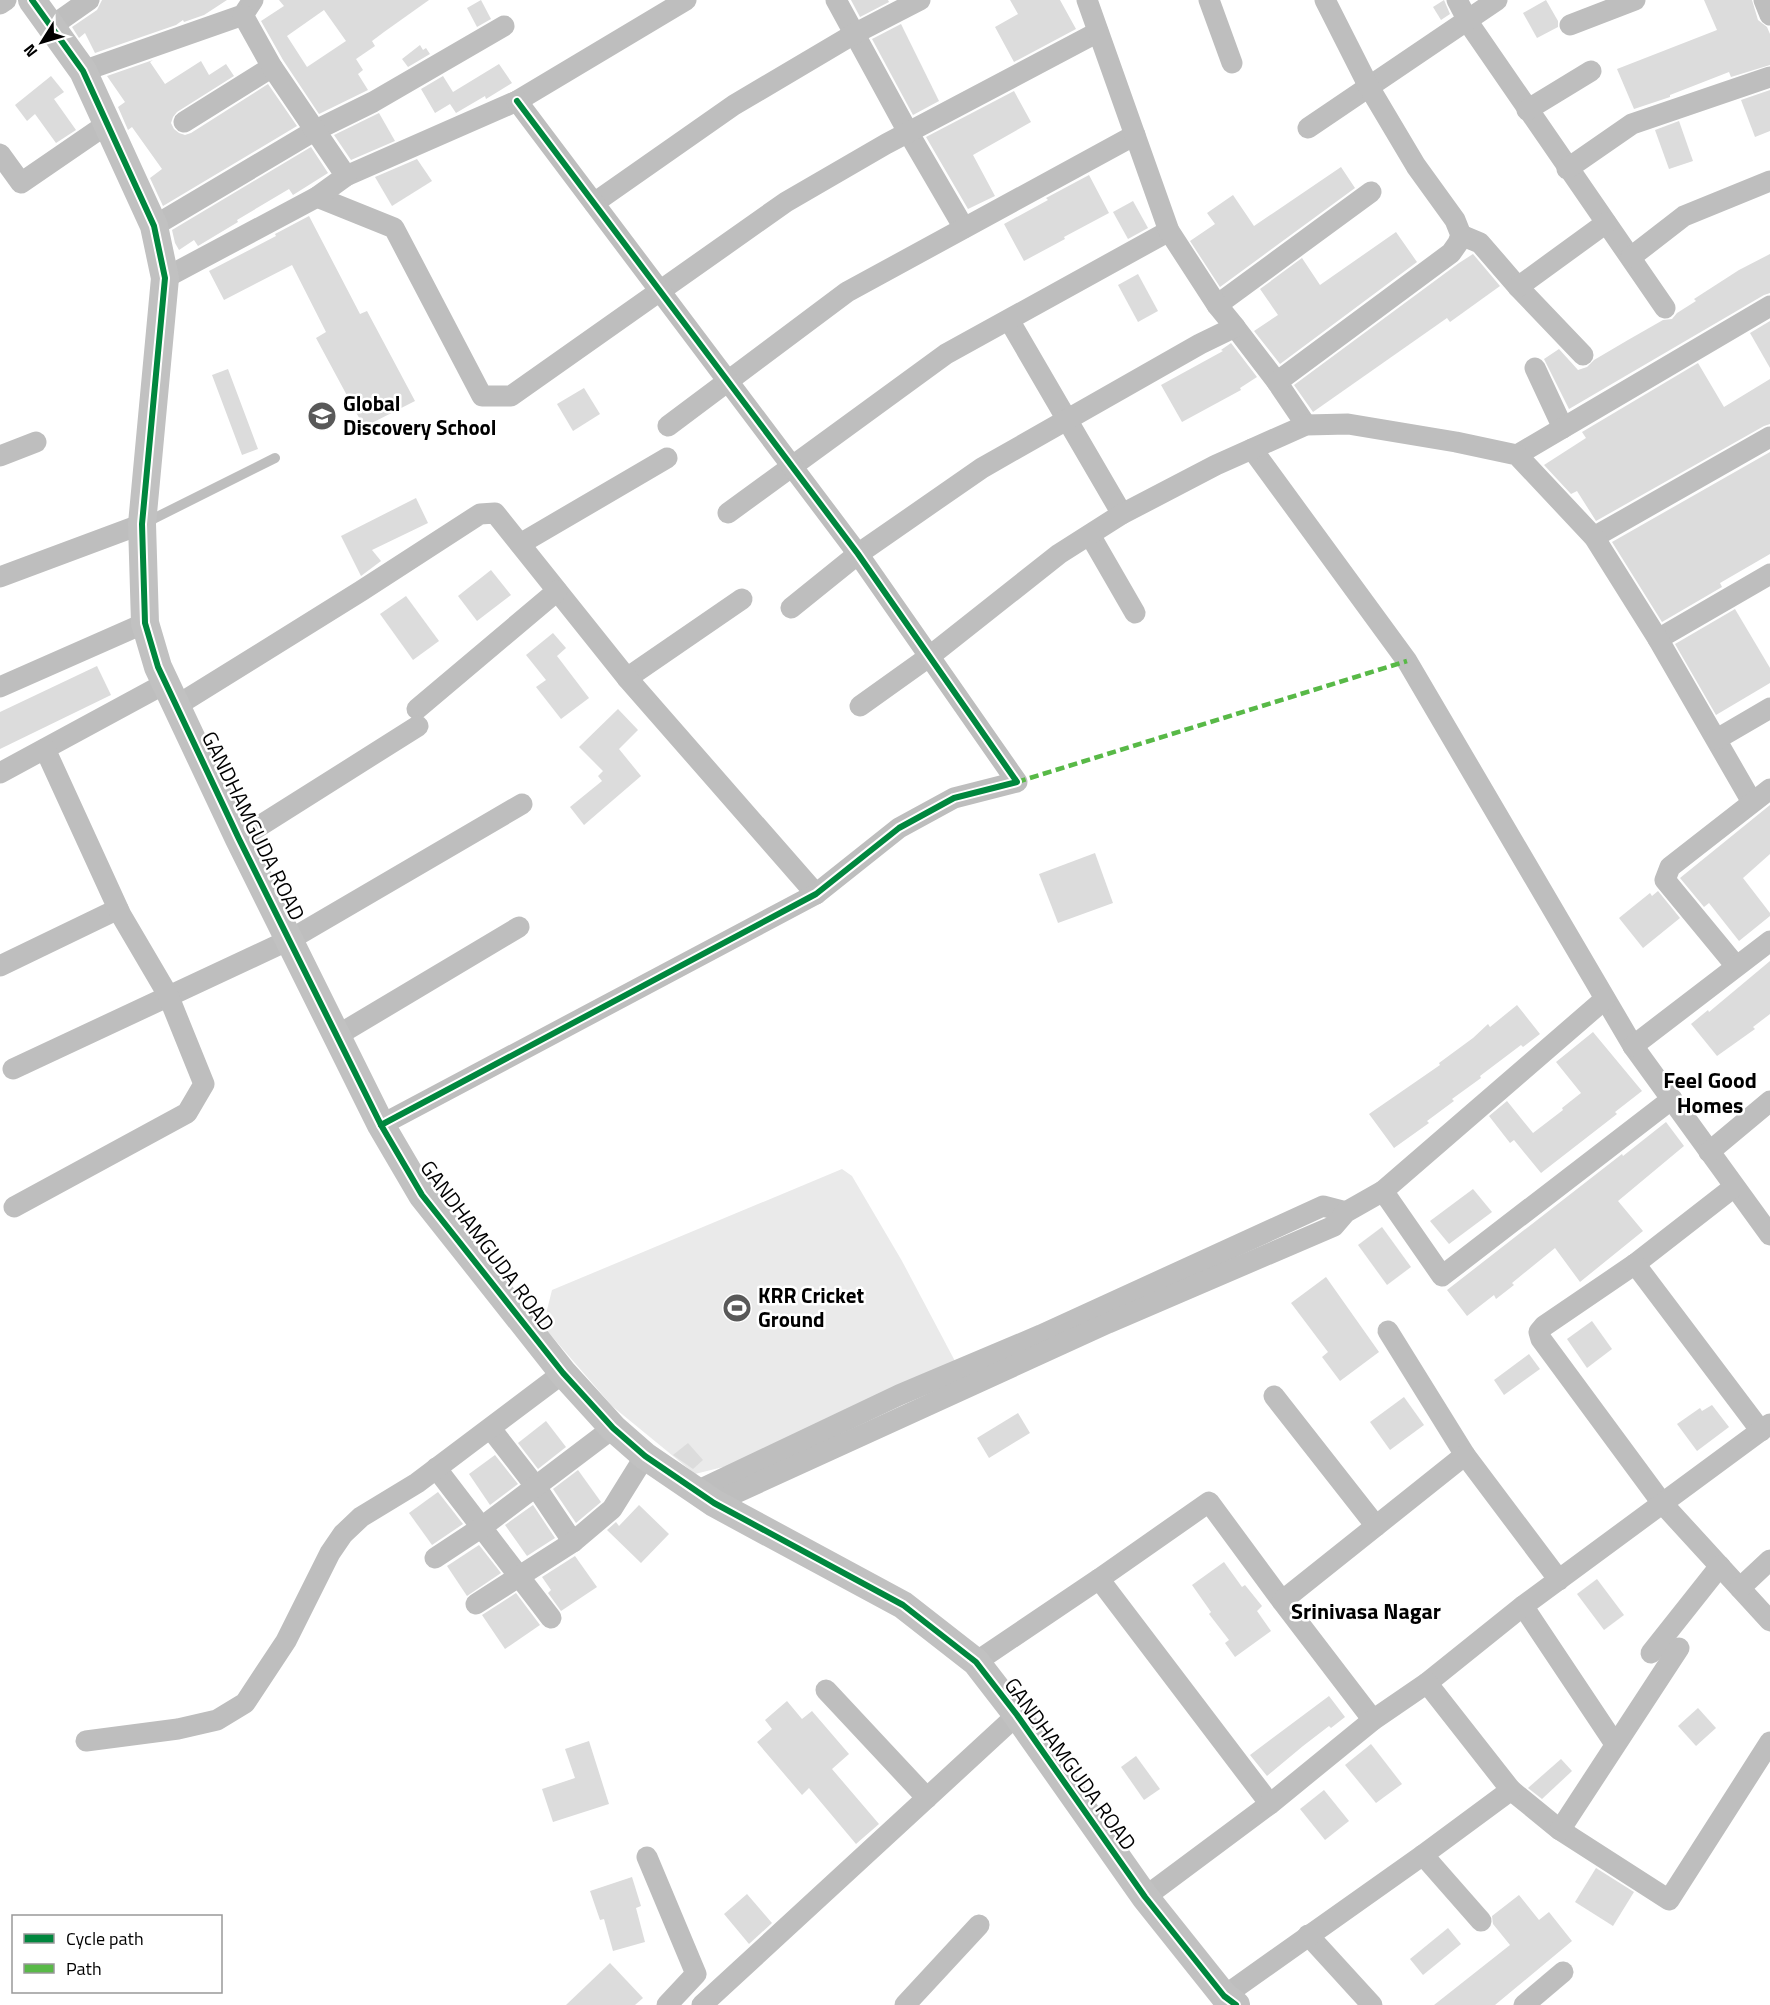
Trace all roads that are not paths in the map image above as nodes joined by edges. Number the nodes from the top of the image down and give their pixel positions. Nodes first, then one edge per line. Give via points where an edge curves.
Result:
1 (6, 0) edge
2 (32, 0) edge
3 (89, 0) edge
4 (686, 0) edge
5 (836, 0) edge
6 (920, 0) edge
7 (1087, 0) edge
8 (1209, 0) edge
9 (1325, 0) edge
10 (1457, 0) edge
11 (1497, 0) edge
12 (1635, 0) edge
13 (1764, 0) edge
14 (0, 4) edge
15 (248, 8) edge
16 (1770, 15) edge
17 (1467, 20) junction
18 (52, 26) junction
19 (504, 26) dead end
20 (1570, 26) dead end
21 (1098, 32) junction
22 (854, 34) junction
23 (1232, 63) dead end
24 (272, 67) junction
25 (82, 71) junction
26 (1591, 71) dead end
27 (1770, 77) edge
28 (1369, 87) junction
29 (517, 101) junction
30 (1527, 110) junction
31 (184, 122) dead end
32 (106, 124) junction
33 (1308, 128) dead end
34 (314, 131) junction
35 (908, 132) junction
36 (1135, 135) junction
37 (0, 154) edge
38 (1567, 169) junction
39 (346, 176) junction
40 (1770, 181) edge
41 (1371, 192) dead end
42 (317, 197) junction
43 (594, 203) junction
44 (1606, 223) junction
45 (154, 226) junction
46 (964, 228) junction
47 (1169, 231) junction
48 (1461, 235) junction
49 (1631, 257) junction
50 (165, 278) junction
51 (1518, 287) junction
52 (661, 291) junction
53 (1217, 304) junction
54 (1770, 306) edge
55 (1665, 308) dead end
56 (1010, 320) junction
57 (1235, 327) junction
58 (1584, 355) dead end
59 (1535, 368) dead end
60 (728, 381) junction
61 (1277, 382) junction
62 (1066, 420) junction
63 (1306, 425) junction
64 (668, 426) dead end
65 (1563, 428) junction
66 (1770, 437) edge
67 (36, 442) dead end
68 (1252, 449) junction
69 (1517, 455) junction
70 (0, 456) edge
71 (275, 458) dead end
72 (667, 458) dead end
73 (793, 466) junction
74 (728, 513) dead end
75 (1122, 514) junction
76 (142, 524) junction
77 (1090, 535) junction
78 (1594, 537) junction
79 (520, 544) junction
80 (858, 554) junction
81 (1770, 574) edge
82 (0, 577) edge
83 (557, 591) junction
84 (742, 598) dead end
85 (791, 608) dead end
86 (1136, 613) dead end
87 (145, 622) junction
88 (1658, 639) junction
89 (930, 656) junction
90 (627, 678) junction
91 (0, 687) edge
92 (171, 694) junction
93 (860, 706) dead end
94 (1770, 708) edge
95 (1717, 739) junction
96 (45, 749) junction
97 (0, 773) edge
98 (1770, 789) edge
99 (1752, 802) junction
100 (522, 804) dead end
101 (239, 839) junction
102 (816, 894) junction
103 (118, 909) junction
104 (519, 927) dead end
105 (291, 939) junction
106 (1770, 941) edge
107 (0, 966) edge
108 (1736, 966) junction
109 (168, 995) junction
110 (1605, 999) junction
111 (338, 1035) junction
112 (1633, 1046) junction
113 (13, 1069) dead end
114 (1672, 1099) junction
115 (1770, 1101) edge
116 (381, 1125) junction
117 (1709, 1152) junction
118 (1734, 1187) junction
119 (1383, 1191) junction
120 (14, 1207) dead end
121 (1770, 1235) edge
122 (1635, 1264) junction
123 (1389, 1331) dead end
124 (563, 1373) junction
125 (1274, 1396) dead end
126 (614, 1428) junction
127 (1765, 1428) edge
128 (491, 1429) junction
129 (1465, 1455) junction
130 (645, 1456) junction
131 (436, 1468) junction
132 (536, 1487) junction
133 (706, 1497) junction
134 (1662, 1503) junction
135 (1376, 1526) junction
136 (482, 1527) junction
137 (573, 1542) junction
138 (435, 1558) dead end
139 (1770, 1560) edge
140 (1720, 1566) junction
141 (520, 1577) junction
142 (1099, 1579) junction
143 (1559, 1580) junction
144 (1740, 1588) junction
145 (1282, 1601) junction
146 (476, 1604) dead end
147 (1523, 1606) junction
148 (551, 1618) dead end
149 (1770, 1621) edge
150 (1678, 1648) dead end
151 (1651, 1653) dead end
152 (976, 1662) junction
153 (1427, 1683) junction
154 (826, 1690) dead end
155 (1017, 1715) junction
156 (1373, 1720) junction
157 (86, 1741) dead end
158 (1770, 1742) edge
159 (1615, 1744) junction
160 (1510, 1790) junction
161 (927, 1798) junction
162 (1270, 1804) junction
163 (1560, 1830) junction
164 (1423, 1855) junction
165 (646, 1857) dead end
166 (1145, 1897) junction
167 (1481, 1921) dead end
168 (980, 1925) dead end
169 (1308, 1935) junction
170 (1563, 1972) dead end
171 (696, 1974) junction
172 (707, 2000) edge
173 (1230, 2001) edge
174 (667, 2005) edge
175 (905, 2005) edge
176 (1372, 2005) edge
177 (1524, 2005) edge

1 - 14 street
2 - 18 street, GANDHAMGUDA ROAD
3 - 18 street
4 - 29 street
5 - 22 street
6 - 22 street
7 - 21 street
8 - 23 street
9 - 28 street
10 - 17 street
11 - 17 street
12 - 20 street
13 - 16 street
15 - 24 street
15 - 25 street
17 - 28 street
17 - 30 street
18 - 25 street, GANDHAMGUDA ROAD
19 - 34 street via 373,102
21 - 35 street
21 - 36 street
22 - 35 street
22 - 43 street via 734,105
24 - 31 street
24 - 34 street
25 - 32 street, GANDHAMGUDA ROAD
26 - 30 street
27 - 38 street via 1632,124
28 - 33 street
28 - 48 street
29 - 39 street
29 - 43 street
30 - 38 street
32 - 37 street via 21,183
32 - 45 street, GANDHAMGUDA ROAD
34 - 39 street
34 - 45 street
35 - 46 street
35 - 52 street via 786,202
36 - 46 street
36 - 47 street
38 - 44 street
39 - 42 street
40 - 49 street via 1684,216
41 - 53 street
42 - 50 street
42 - 52 street via 394,228 482,396 511,396
43 - 52 street
44 - 49 street
44 - 51 street
45 - 50 street, GANDHAMGUDA ROAD
46 - 60 street via 847,292
47 - 53 street
47 - 56 street
48 - 51 street via 1480,243
48 - 61 street via 1451,253
49 - 55 street
50 - 76 street, GANDHAMGUDA ROAD
51 - 58 street
52 - 60 street
53 - 57 street
54 - 65 street
56 - 62 street
56 - 73 street via 946,354
57 - 61 street
57 - 62 street
59 - 65 street
60 - 64 street
60 - 73 street
61 - 63 street
62 - 75 street
62 - 80 street via 982,468
63 - 68 street
63 - 69 street via 1378,428
65 - 69 street
66 - 78 street
67 - 70 street
68 - 75 street
68 - 110 street via 1407,661
69 - 78 street
71 - 76 lane
72 - 79 street
73 - 74 street
73 - 80 street
75 - 77 street
76 - 82 street
76 - 87 street, GANDHAMGUDA ROAD
77 - 86 street
77 - 89 street via 1059,554
78 - 88 street
79 - 83 street
79 - 92 street via 495,513 480,514 361,591
80 - 85 street
80 - 89 street
81 - 88 street
83 - 90 street
83 - 101 street via 418,718
84 - 90 street
87 - 91 street
87 - 92 street, GANDHAMGUDA ROAD
88 - 95 street
89 - 93 street
89 - 102 street via 1017,782 954,798 899,828
90 - 102 street
92 - 96 street
92 - 101 street, GANDHAMGUDA ROAD
94 - 95 street
95 - 99 street
96 - 97 street
96 - 103 street
98 - 99 street
99 - 108 street via 1670,867 1665,880
100 - 105 street
101 - 105 street, GANDHAMGUDA ROAD
102 - 116 street
103 - 107 street
103 - 109 street
104 - 111 street
105 - 109 street
105 - 111 street, GANDHAMGUDA ROAD
106 - 108 street
108 - 112 street
109 - 113 street
109 - 120 street via 204,1084 187,1113
110 - 112 street
110 - 119 street
111 - 116 street, GANDHAMGUDA ROAD
112 - 114 street
114 - 117 street
114 - 119 street via 1442,1276
115 - 117 street
116 - 124 street, GANDHAMGUDA ROAD via 422,1195
117 - 118 street
118 - 121 street
118 - 122 street
119 - 133 street via 1346,1212 1334,1226 1169,1287 989,1367 899,1395
122 - 127 street
122 - 134 street via 1539,1332
123 - 129 street
124 - 126 street, GANDHAMGUDA ROAD
124 - 128 street
125 - 135 street
126 - 130 street, GANDHAMGUDA ROAD
126 - 132 street
127 - 134 street
128 - 131 street
128 - 132 street
129 - 135 street
129 - 143 street
130 - 133 street, GANDHAMGUDA ROAD
130 - 137 street via 612,1509
131 - 136 street
131 - 157 street via 361,1517 343,1534 286,1641 245,1703 217,1720
132 - 136 street
132 - 137 street
133 - 152 street, GANDHAMGUDA ROAD via 903,1605
134 - 140 street
134 - 143 street
135 - 145 street
136 - 138 street
136 - 141 street
137 - 141 street
139 - 144 street
140 - 144 street
140 - 151 street
141 - 146 street
141 - 148 street
142 - 145 street via 1209,1502
142 - 152 street
142 - 162 street
143 - 147 street
144 - 149 street
145 - 156 street
147 - 153 street
147 - 159 street
150 - 159 street
152 - 155 street, GANDHAMGUDA ROAD
153 - 156 street
153 - 160 street
154 - 161 street
155 - 161 street
155 - 166 street, GANDHAMGUDA ROAD
156 - 162 street
158 - 163 street via 1669,1900
159 - 163 street
160 - 163 street
160 - 164 street
161 - 172 street
162 - 166 street
164 - 167 street
164 - 169 street
165 - 171 street
166 - 173 street, GANDHAMGUDA ROAD
168 - 175 street
169 - 173 street
169 - 176 street
170 - 177 street
171 - 172 street
171 - 174 street

